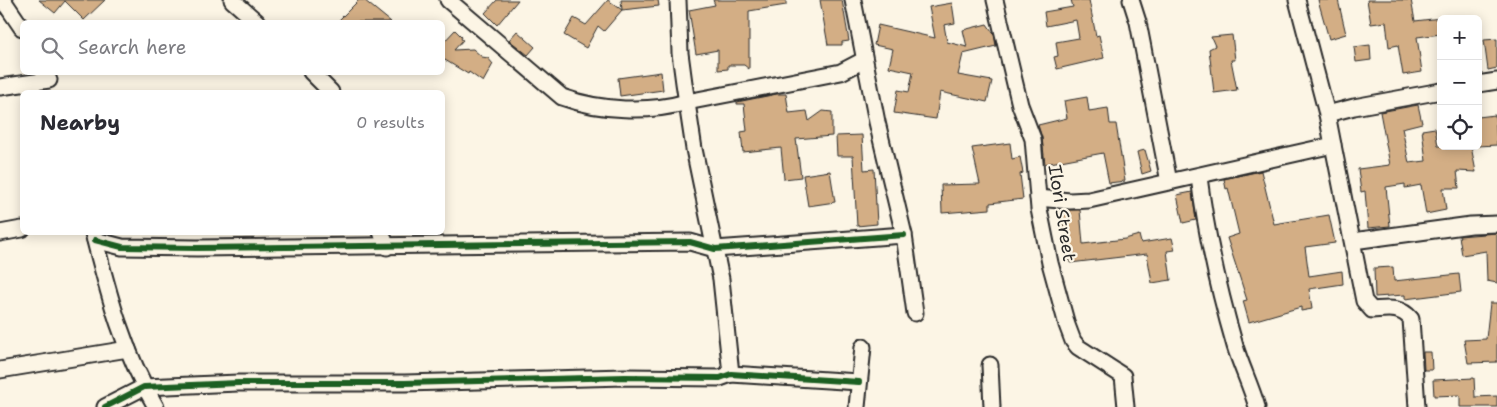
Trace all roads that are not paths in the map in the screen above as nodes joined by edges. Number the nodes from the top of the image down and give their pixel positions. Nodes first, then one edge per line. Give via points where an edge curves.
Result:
1 (4, 0) edge
2 (232, 0) edge
3 (448, 0) edge
4 (678, 0) edge
5 (853, 0) edge
6 (995, 0) edge
7 (1131, 0) edge
8 (1298, 0) edge
9 (255, 20) edge
10 (20, 25) edge
11 (864, 60) junction
12 (314, 75) edge
13 (1497, 81) edge
14 (50, 82) edge
15 (1482, 83) edge
16 (0, 87) edge
17 (329, 90) edge
18 (1437, 92) edge
19 (687, 102) junction
20 (1327, 114) junction
21 (1333, 145) junction
22 (1199, 177) junction
23 (1169, 182) junction
24 (1038, 198) junction
25 (1497, 224) edge
26 (20, 230) edge
27 (0, 233) edge
28 (379, 235) edge
29 (382, 235) edge
30 (94, 236) edge
31 (904, 236) junction
32 (1353, 241) junction
33 (122, 247) junction
34 (368, 247) junction
35 (388, 247) junction
36 (715, 249) junction
37 (101, 262) junction
38 (915, 313) dead end
39 (863, 347) dead end
40 (128, 350) junction
41 (990, 365) dead end
42 (0, 370) edge
43 (731, 374) junction
44 (858, 382) junction
45 (144, 387) junction
46 (105, 407) edge
47 (156, 407) edge
48 (857, 407) edge
49 (992, 407) edge
50 (1126, 407) edge
51 (1257, 407) edge
52 (1416, 407) edge

1 - 10 street
2 - 9 street
3 - 19 street via 562,97 612,108 667,108
4 - 19 street via 680,52
5 - 11 street
6 - 24 street, Ilori Street via 1020,105 1032,134
7 - 23 street
8 - 20 street
11 - 19 street via 841,72
11 - 31 street
12 - 17 street
13 - 15 street
14 - 16 street
18 - 20 street
19 - 36 street
20 - 21 street
21 - 22 street
21 - 32 street
22 - 23 street
22 - 51 street via 1235,347
23 - 24 street via 1089,200
24 - 50 street, Ilori Street via 1050,263 1073,341 1123,376
25 - 32 street
26 - 27 street
28 - 34 street
29 - 35 street
30 - 33 street
30 - 37 street
31 - 36 street
31 - 38 street
32 - 52 street via 1367,307 1372,310 1396,309 1411,319
33 - 34 street
33 - 37 street
34 - 35 street
35 - 36 street via 690,242
36 - 43 street
37 - 40 street via 116,321
39 - 44 street
40 - 42 street
40 - 45 street
41 - 49 street
43 - 44 street
43 - 45 street via 720,378 238,383
44 - 48 street
45 - 46 street
45 - 47 street

